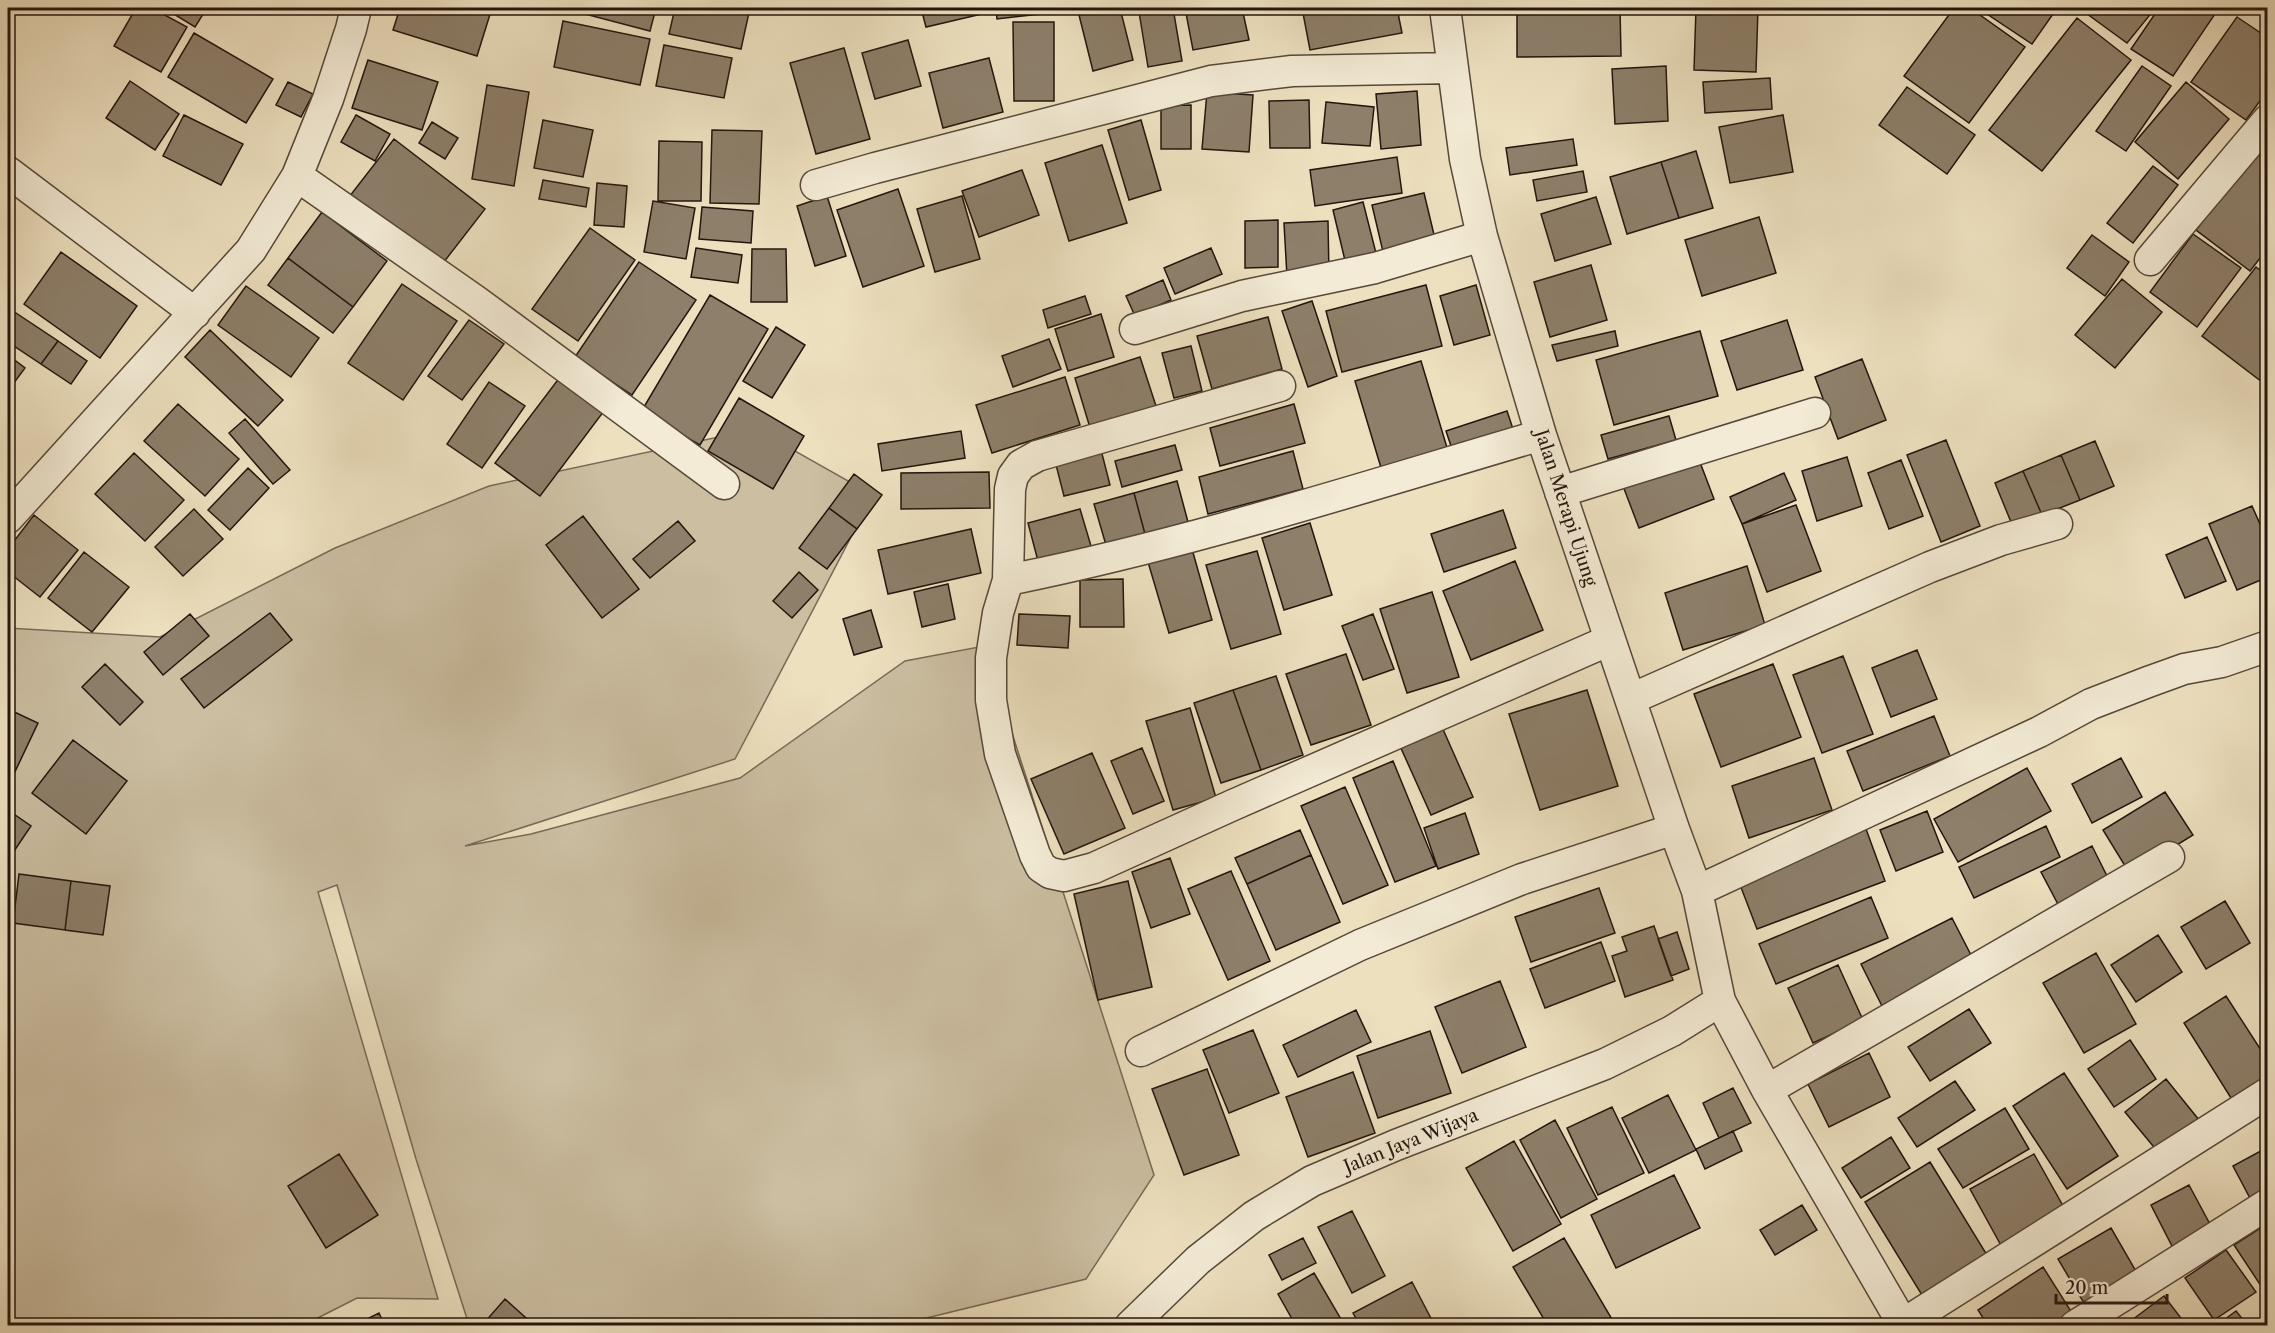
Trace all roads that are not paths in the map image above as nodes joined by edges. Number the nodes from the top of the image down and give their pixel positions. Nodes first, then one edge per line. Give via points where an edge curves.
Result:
1 (356, 8) edge
2 (1445, 8) edge
3 (1452, 68) junction
4 (2268, 120) edge
5 (8, 172) edge
6 (297, 176) junction
7 (816, 186) dead end
8 (1482, 236) junction
9 (2150, 260) dead end
10 (195, 313) junction
11 (1135, 329) dead end
12 (1280, 386) dead end
13 (1815, 412) dead end
14 (1541, 435) junction
15 (724, 484) dead end
16 (1560, 492) junction
17 (8, 518) edge
18 (2057, 524) dead end
19 (1008, 580) junction
20 (1610, 640) junction
21 (2268, 646) edge
22 (1631, 699) junction
23 (1674, 829) junction
24 (2169, 857) dead end
25 (1697, 891) junction
26 (1720, 1001) junction
27 (1141, 1051) dead end
28 (1767, 1090) junction
29 (2268, 1093) edge
30 (2268, 1204) edge
31 (1904, 1325) edge
32 (1130, 1326) edge
33 (2075, 1326) edge

1 - 6 street via 328,99
2 - 3 street, Jalan Merapi Ujung
3 - 7 street via 1292,71 1211,81
3 - 8 street, Jalan Merapi Ujung via 1465,159
4 - 9 street
5 - 10 street
6 - 10 street via 251,250
6 - 15 street via 476,301
8 - 11 street via 1375,268 1242,296
8 - 14 street, Jalan Merapi Ujung
10 - 17 street
12 - 19 street via 1036,456 1021,465 1010,489
13 - 16 street
14 - 16 street, Jalan Merapi Ujung
14 - 19 street via 1109,558
16 - 20 street, Jalan Merapi Ujung
18 - 22 street via 1930,567
19 - 20 street via 991,658 991,700 1000,754 1041,867 1064,876 1094,868
20 - 22 street, Jalan Merapi Ujung
21 - 25 street via 2222,662 2184,669 2091,704
22 - 23 street, Jalan Merapi Ujung
23 - 25 street, Jalan Merapi Ujung
23 - 27 street via 1522,879 1360,945
24 - 28 street
25 - 26 street, Jalan Merapi Ujung
26 - 28 street, Jalan Merapi Ujung
26 - 32 street, Jalan Jaya Wijaya via 1605,1064 1312,1181 1254,1216 1198,1260
28 - 31 street, Jalan Merapi Ujung
29 - 31 street
30 - 33 street

